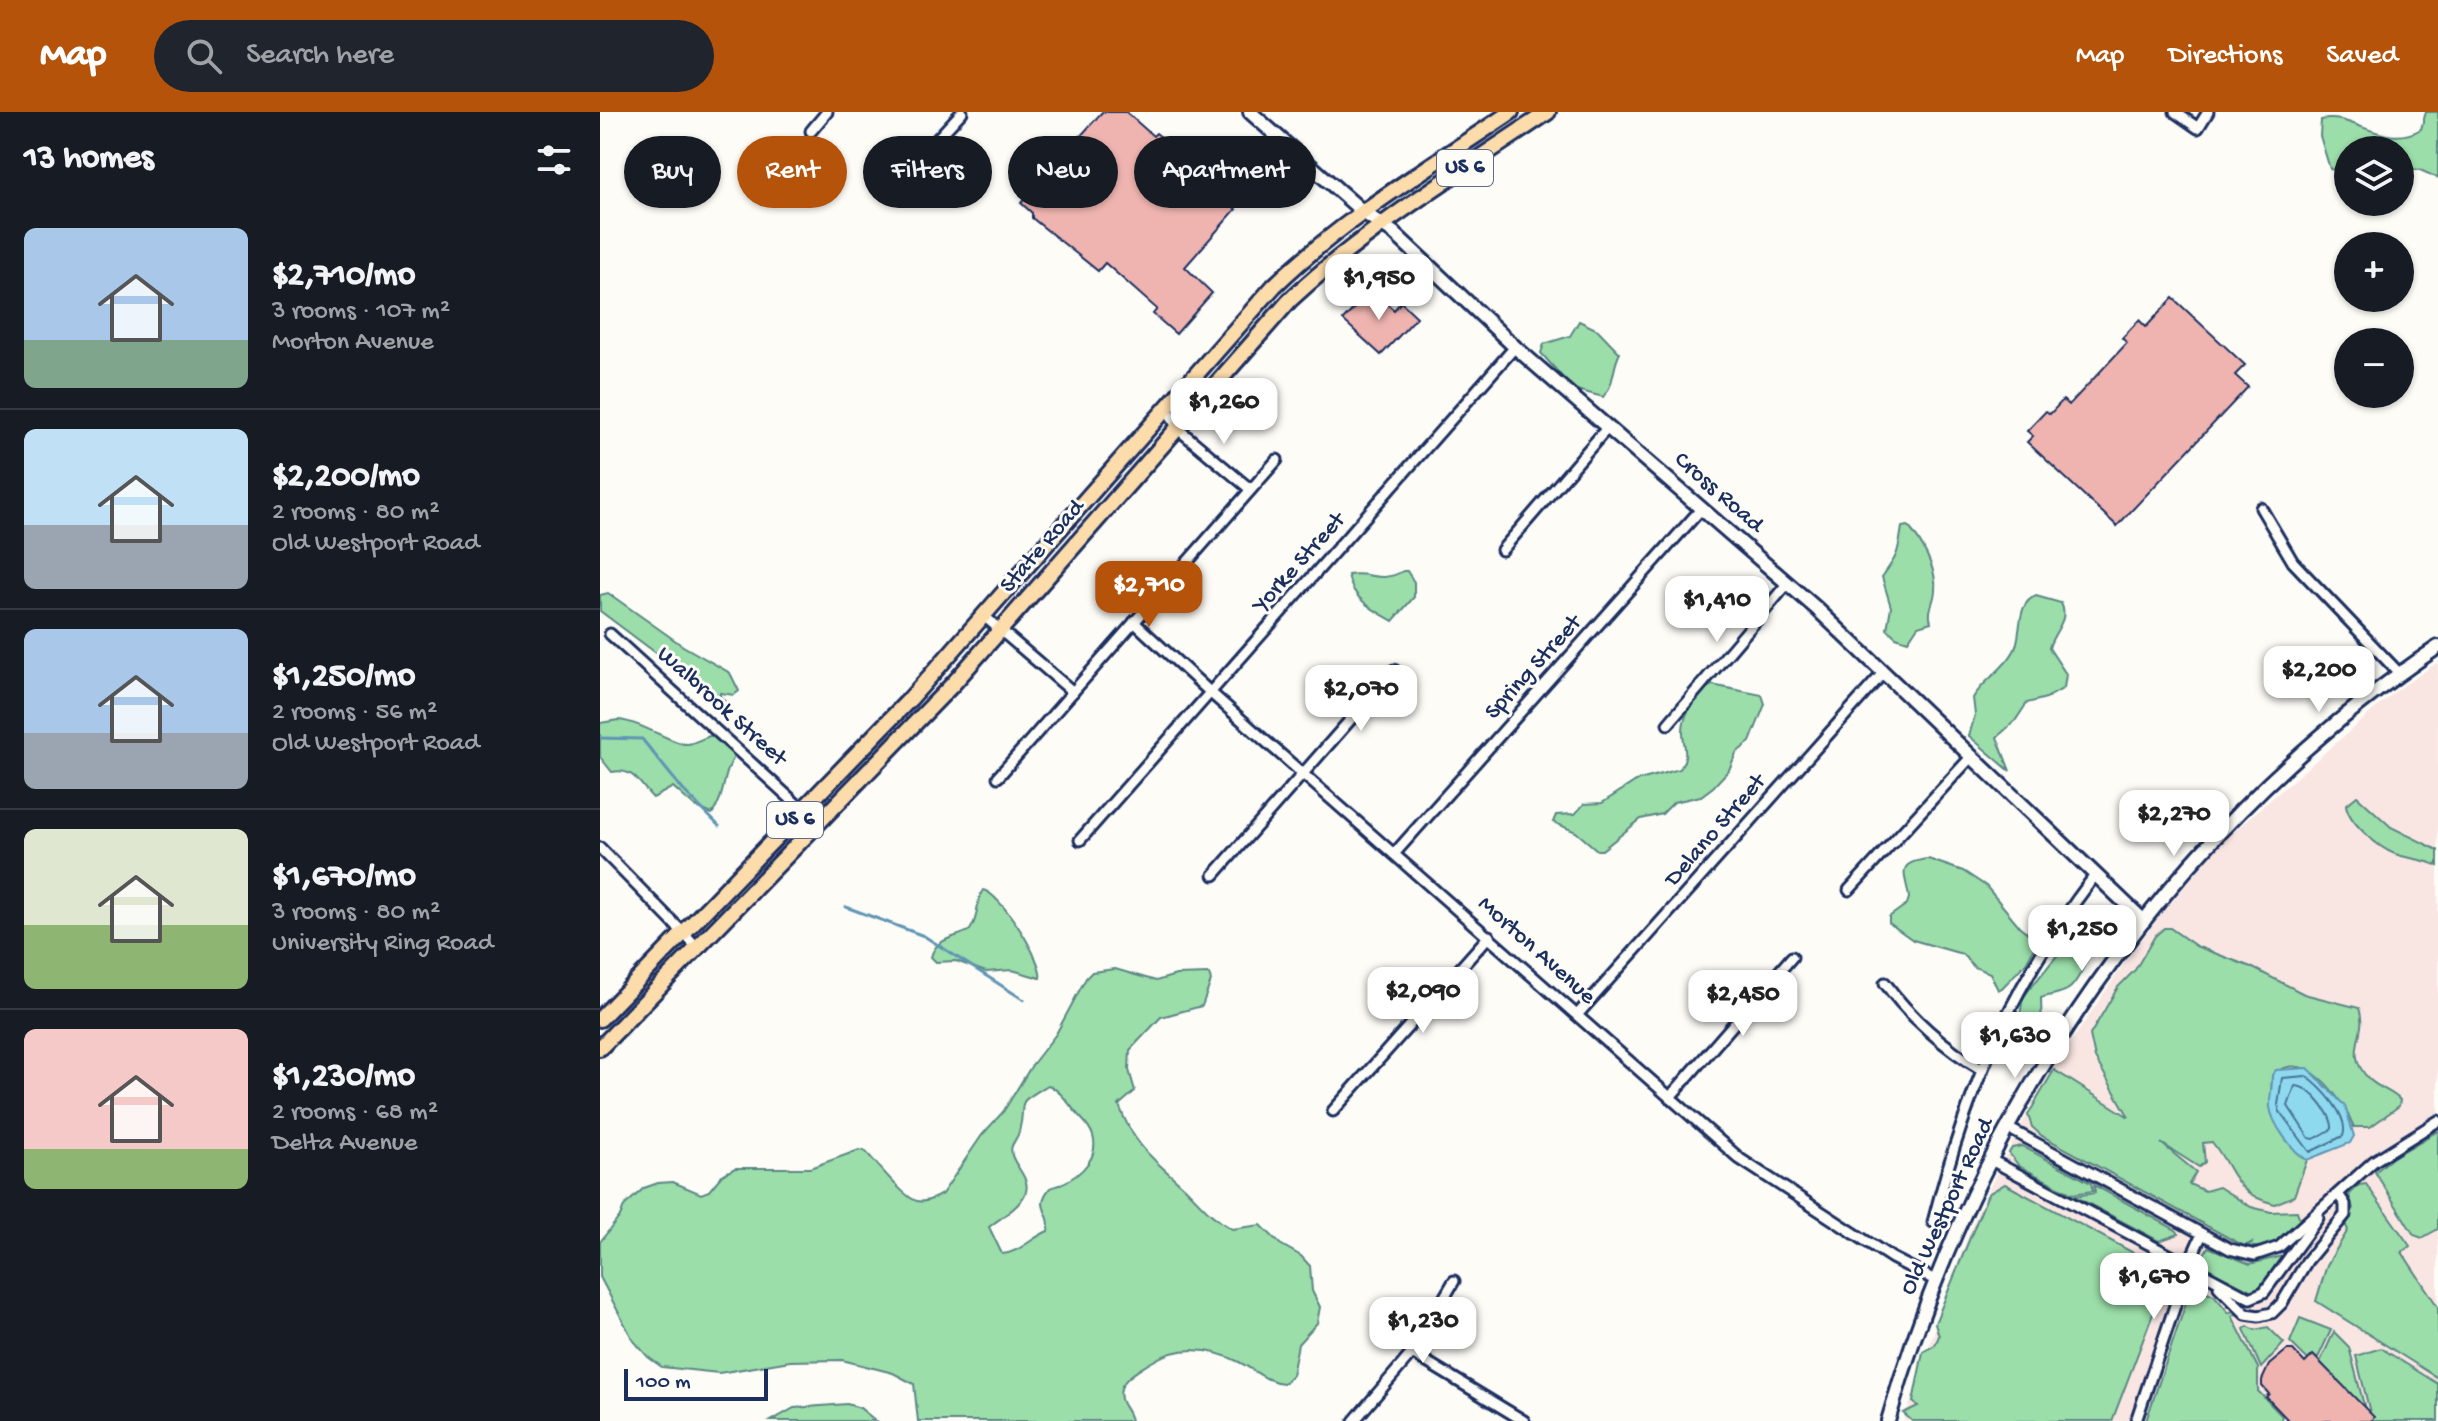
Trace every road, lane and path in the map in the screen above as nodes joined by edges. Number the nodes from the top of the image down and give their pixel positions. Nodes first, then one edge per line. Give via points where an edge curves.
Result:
1 (827, 112) edge
2 (962, 112) edge
3 (1250, 112) edge
4 (1511, 112) edge
5 (1548, 112) edge
6 (2175, 112) edge
7 (2208, 112) edge
8 (811, 131) dead end
9 (940, 136) edge
10 (1363, 212) junction
11 (1382, 224) junction
12 (1515, 347) junction
13 (1167, 407) junction
14 (1608, 427) junction
15 (1177, 428) junction
16 (1277, 460) dead end
17 (1250, 489) junction
18 (1702, 508) junction
19 (2261, 508) dead end
20 (1502, 550) dead end
21 (1788, 583) junction
22 (984, 616) junction
23 (1134, 622) junction
24 (1000, 629) junction
25 (610, 634) dead end
26 (2438, 647) edge
27 (1394, 670) dead end
28 (1884, 672) junction
29 (2399, 673) junction
30 (1073, 692) junction
31 (1211, 693) junction
32 (1668, 724) dead end
33 (1972, 756) junction
34 (1303, 774) junction
35 (998, 777) dead end
36 (804, 811) junction
37 (1080, 840) dead end
38 (602, 854) edge
39 (1394, 854) junction
40 (2096, 874) junction
41 (1214, 875) dead end
42 (1849, 890) dead end
43 (2144, 921) junction
44 (683, 935) junction
45 (1489, 936) junction
46 (698, 948) junction
47 (1792, 957) dead end
48 (1885, 983) dead end
49 (1578, 1014) junction
50 (600, 1019) edge
51 (600, 1048) edge
52 (1981, 1069) junction
53 (1670, 1097) junction
54 (1333, 1111) dead end
55 (2438, 1121) edge
56 (2008, 1128) junction
57 (1991, 1160) junction
58 (2338, 1194) junction
59 (1933, 1222) dead end
60 (2202, 1234) junction
61 (2188, 1267) junction
62 (2209, 1279) junction
63 (1935, 1280) junction
64 (1454, 1281) dead end
65 (1412, 1353) junction
66 (1354, 1421) edge
67 (1524, 1421) edge
68 (1888, 1421) edge
69 (2136, 1421) edge

1 - 8 street
2 - 9 street
3 - 10 street, Cross Road
4 - 10 main road, State Road / US 6
5 - 11 main road, State Road / US 6
6 - 7 street via 2198,128
10 - 11 street, Cross Road
10 - 13 main road, State Road / US 6 via 1274,286
11 - 12 street, Cross Road
11 - 15 main road, State Road / US 6 via 1290,300
12 - 14 street, Cross Road
12 - 31 street, Yorke Street
13 - 15 street
13 - 22 main road, State Road / US 6
14 - 18 street, Cross Road
14 - 20 street
15 - 17 street
15 - 24 main road, State Road / US 6
16 - 17 street
17 - 23 street
18 - 21 street, Cross Road
18 - 39 street, Spring Street
19 - 29 street via 2293,562
21 - 28 street, Cross Road
21 - 32 street
22 - 24 street
22 - 36 main road, State Road / US 6
23 - 30 street
23 - 31 street, Morton Avenue
24 - 30 street
24 - 46 main road, State Road / US 6
25 - 36 street, Walbrook Street
26 - 29 street, Old Westport Road
27 - 34 street
28 - 33 street, Cross Road
28 - 49 street, Delano Street
29 - 43 street, Old Westport Road via 2266,787
30 - 35 street
31 - 34 street, Morton Avenue
31 - 37 street, Yorke Street
33 - 40 street, Cross Road
33 - 42 street
34 - 39 street, Morton Avenue
34 - 41 street
36 - 44 main road, State Road / US 6
38 - 44 street
39 - 45 street, Morton Avenue
40 - 43 street, Cross Road
40 - 52 street via 2009,1007
43 - 56 street, Old Westport Road via 2060,1038
44 - 46 street
44 - 50 main road, State Road / US 6
45 - 49 street, Morton Avenue
45 - 54 street
46 - 51 main road, State Road / US 6
47 - 53 street
48 - 52 street via 1960,1057
49 - 53 street, Morton Avenue
52 - 59 street
53 - 63 street, Morton Avenue via 1773,1182
55 - 58 street via 2378,1158
56 - 57 street, Old Westport Road
56 - 60 street
57 - 61 street
57 - 63 street, Old Westport Road
58 - 60 street via 2268,1253 2243,1254
58 - 62 street via 2261,1295 2245,1297
58 - 62 street via 2345,1215 2272,1313 2246,1314
60 - 61 street
61 - 62 street
61 - 69 street
63 - 68 street, Old Westport Road
64 - 65 street
65 - 66 street
65 - 67 street

